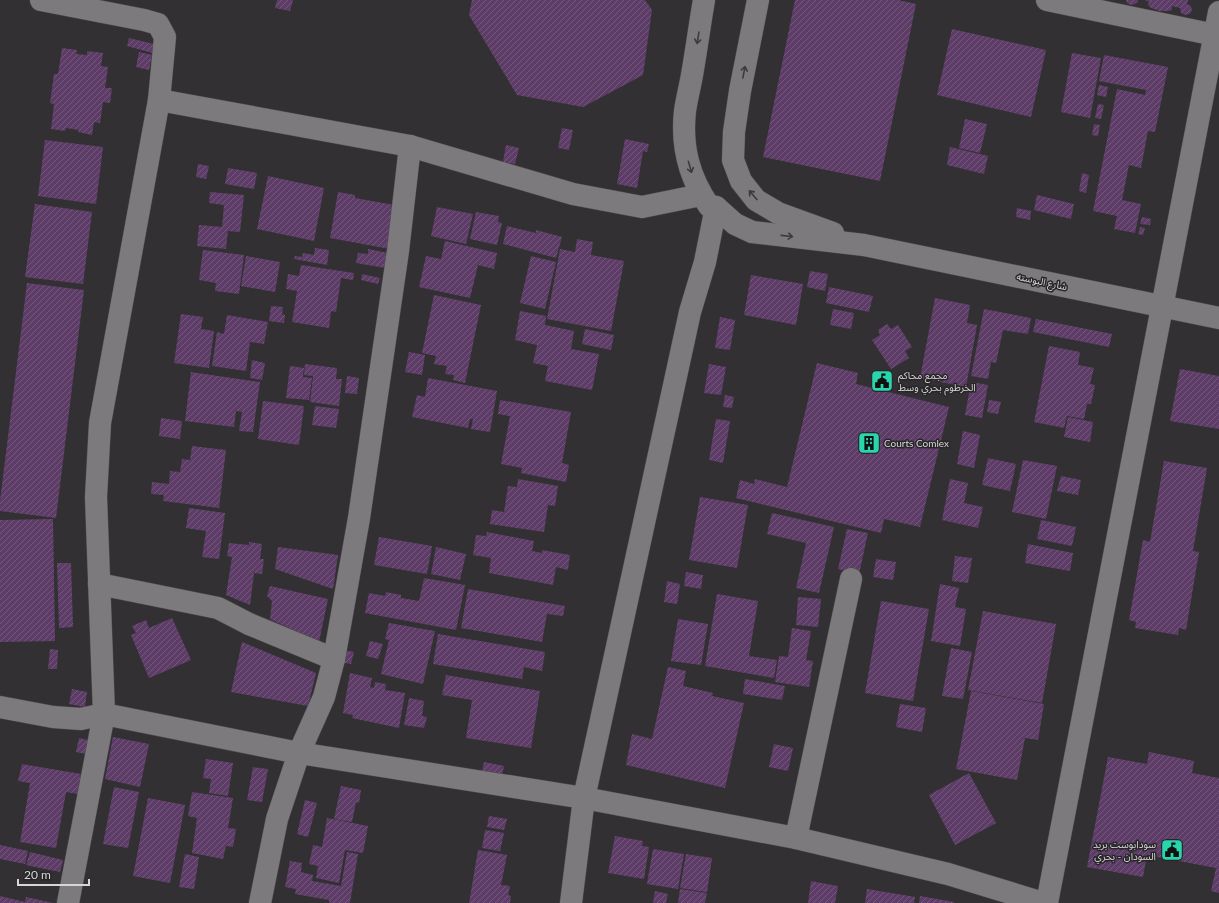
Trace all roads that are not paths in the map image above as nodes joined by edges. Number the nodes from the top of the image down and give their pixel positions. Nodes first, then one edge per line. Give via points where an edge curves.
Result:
1 (41, 0) edge
2 (704, 0) edge
3 (758, 0) edge
4 (1047, 0) edge
5 (1219, 12) edge
6 (1214, 35) junction
7 (158, 100) junction
8 (410, 146) junction
9 (709, 201) junction
10 (864, 245) junction
11 (1162, 306) junction
12 (1219, 318) edge
13 (851, 579) dead end
14 (100, 584) junction
15 (334, 659) junction
16 (0, 707) edge
17 (104, 714) junction
18 (299, 753) junction
19 (584, 798) junction
20 (796, 838) junction
21 (68, 903) edge
22 (260, 903) edge
23 (571, 903) edge
24 (1043, 903) edge
25 (1047, 903) edge

1 - 7 street via 158,24 165,37
2 -> 9 street via 685,112 684,138 693,177
10 -> 3 street via 778,213 756,200 741,181 733,160 734,132
4 - 6 street
5 - 6 street
6 - 11 street
7 - 8 street
7 - 14 street via 100,423 96,497
8 - 9 street via 573,194 642,207
8 - 15 street via 398,251 359,518
9 -> 10 street via 736,224 752,232
9 - 19 street via 705,262 690,312
10 - 11 street, شارع البوسته
11 - 12 street, شارع البوسته
11 - 25 street
13 - 20 street
14 - 15 street via 218,608 249,624
14 - 17 street
15 - 18 street via 324,697
16 - 17 street via 52,717 81,719
17 - 18 street
17 - 21 street
18 - 19 street
18 - 22 street via 277,819
19 - 20 street
19 - 23 street
20 - 24 street via 948,874

